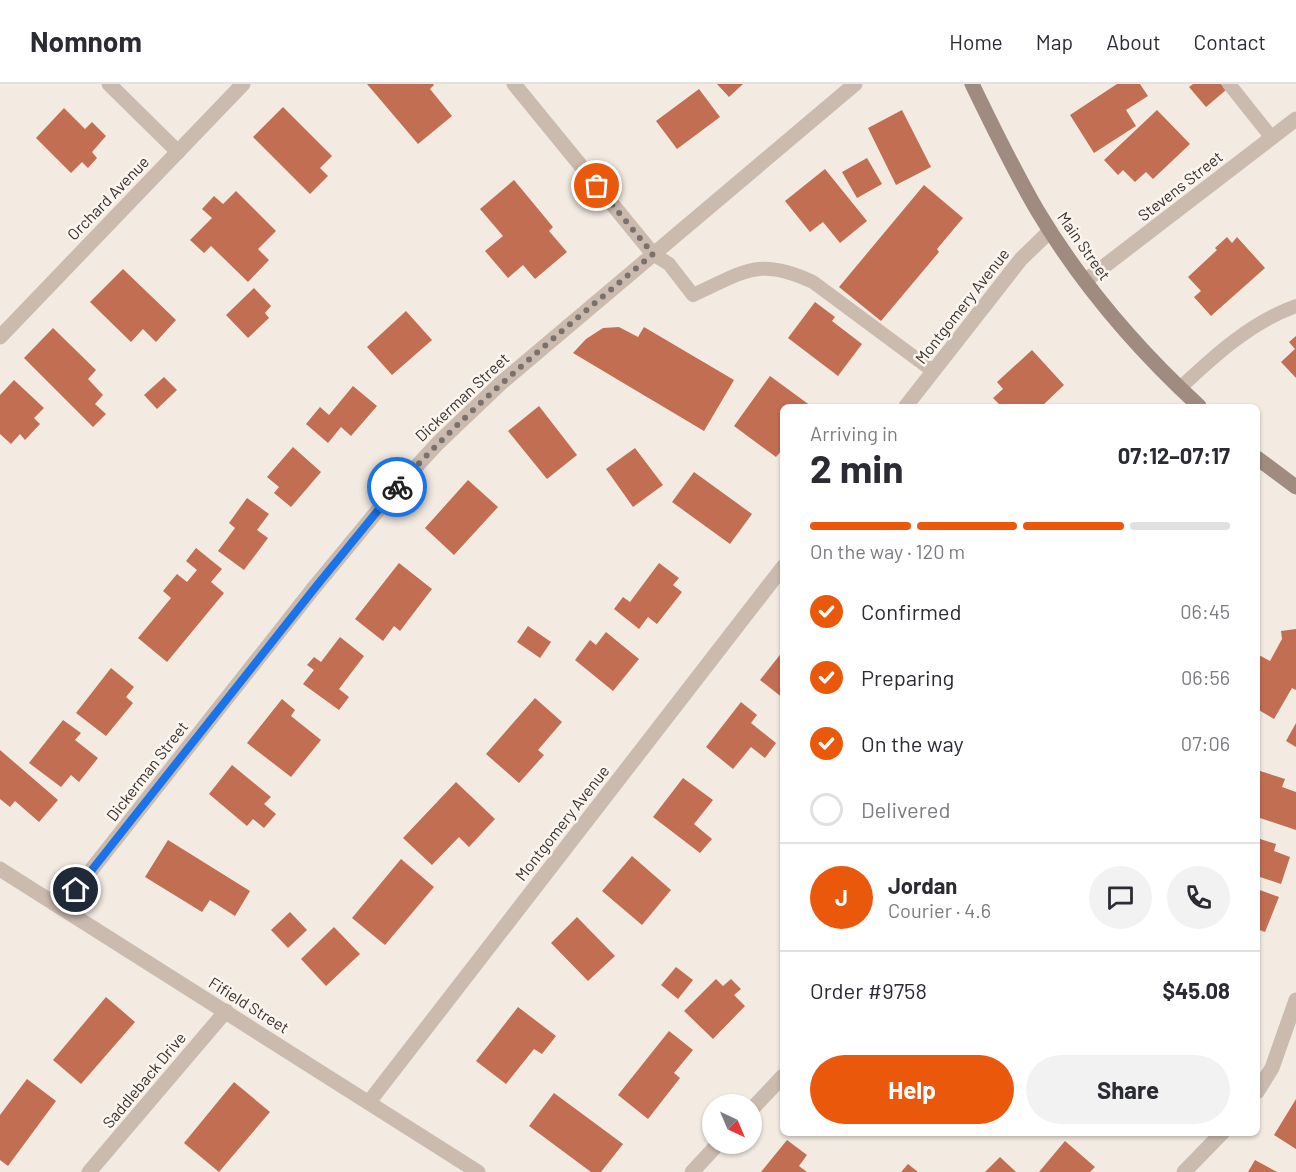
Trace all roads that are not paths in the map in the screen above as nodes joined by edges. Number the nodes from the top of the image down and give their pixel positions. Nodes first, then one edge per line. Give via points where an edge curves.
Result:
1 (109, 84) edge
2 (243, 84) edge
3 (514, 84) edge
4 (855, 84) edge
5 (972, 84) edge
6 (1229, 84) edge
7 (1296, 119) edge
8 (1272, 138) junction
9 (178, 152) junction
10 (1050, 231) junction
11 (653, 254) junction
12 (1085, 281) junction
13 (1296, 306) edge
14 (0, 337) edge
15 (933, 371) junction
16 (1180, 388) junction
17 (908, 404) edge
18 (1194, 404) edge
19 (1260, 460) edge
20 (1296, 487) edge
21 (780, 571) edge
22 (0, 869) edge
23 (62, 907) junction
24 (1296, 1000) edge
25 (225, 1011) junction
26 (780, 1079) edge
27 (1260, 1087) edge
28 (762, 1098) edge
29 (369, 1102) junction
30 (1219, 1136) edge
31 (709, 1154) edge
32 (89, 1172) edge
33 (478, 1172) edge
34 (692, 1172) edge
35 (1184, 1172) edge

1 - 9 street
2 - 9 street, Orchard Avenue
3 - 11 street
4 - 11 street, Dickerman Street
5 - 10 main road, Main Street via 1012,166
6 - 8 lane
7 - 8 street, Stevens Street
8 - 12 street, Stevens Street
9 - 14 street, Orchard Avenue
10 - 12 main road, Main Street
10 - 15 street, Montgomery Avenue via 1021,259
11 - 15 lane via 669,264 693,295 750,269 771,267 791,272 813,282
11 - 23 street, Dickerman Street via 438,442 307,598
12 - 16 main road, Main Street
13 - 16 lane via 1250,329
15 - 17 street, Montgomery Avenue
16 - 18 main road, Main Street
19 - 20 main road
21 - 29 street, Montgomery Avenue
22 - 23 street, Fifield Street
23 - 25 street, Fifield Street
24 - 27 street via 1272,1068
25 - 29 street, Fifield Street
25 - 32 street, Saddleback Drive
26 - 28 street
29 - 33 street, Fifield Street
30 - 35 street
31 - 34 street

